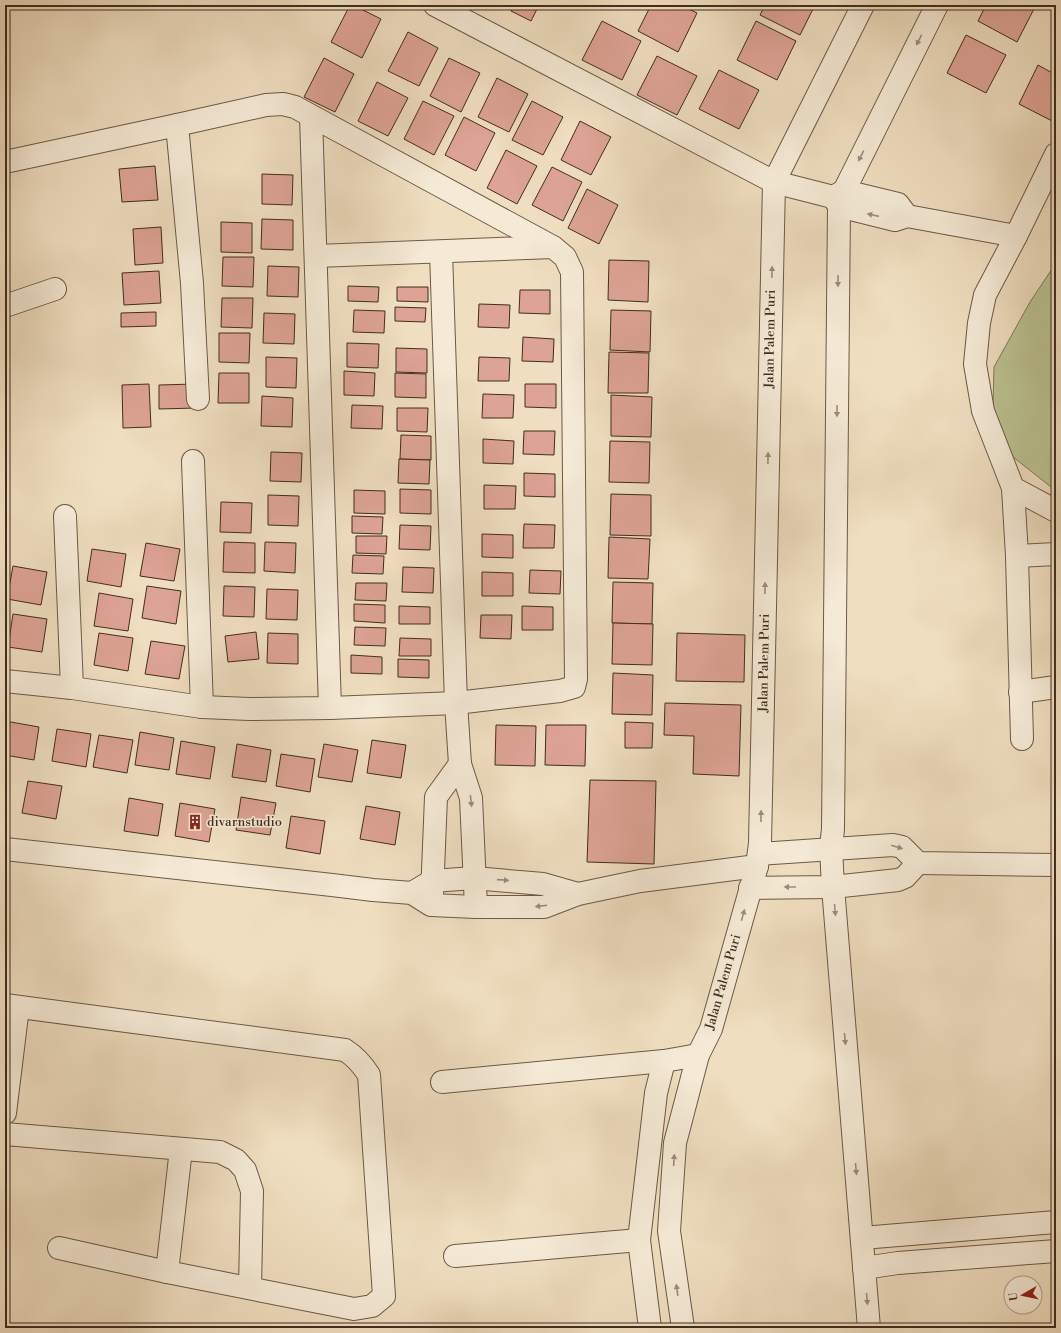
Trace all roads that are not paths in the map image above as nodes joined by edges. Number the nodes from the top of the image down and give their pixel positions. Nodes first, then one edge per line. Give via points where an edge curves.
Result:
1 (435, 5) edge
2 (863, 5) edge
3 (937, 5) edge
4 (311, 116) junction
5 (177, 125) junction
6 (1056, 154) edge
7 (5, 162) edge
8 (779, 184) junction
9 (836, 198) junction
10 (1016, 236) junction
11 (553, 247) junction
12 (441, 252) junction
13 (316, 256) junction
14 (55, 289) dead end
15 (5, 306) edge
16 (198, 399) dead end
17 (193, 461) dead end
18 (1013, 488) junction
19 (1056, 511) edge
20 (65, 516) dead end
21 (1056, 554) edge
22 (1017, 556) junction
23 (5, 681) edge
24 (1056, 687) edge
25 (72, 688) junction
26 (1020, 692) junction
27 (456, 702) junction
28 (202, 707) junction
29 (330, 708) junction
30 (1022, 739) dead end
31 (460, 764) junction
32 (831, 848) junction
33 (5, 849) edge
34 (758, 860) junction
35 (918, 863) junction
36 (1056, 865) edge
37 (474, 878) junction
38 (432, 881) junction
39 (833, 887) junction
40 (750, 888) junction
41 (412, 893) junction
42 (578, 894) junction
43 (431, 905) junction
44 (476, 907) junction
45 (11, 1006) edge
46 (698, 1056) junction
47 (664, 1061) junction
48 (442, 1082) dead end
49 (5, 1113) edge
50 (5, 1134) edge
51 (181, 1149) junction
52 (1056, 1222) edge
53 (862, 1238) junction
54 (639, 1240) junction
55 (59, 1248) dead end
56 (1056, 1250) edge
57 (455, 1256) dead end
58 (864, 1268) junction
59 (167, 1272) junction
60 (250, 1288) junction
61 (650, 1328) edge
62 (683, 1328) edge
63 (869, 1328) edge

1 - 8 street
2 - 8 street, Jalan Palem Puri
3 -> 9 street
4 - 5 street via 283,104 266,105
4 - 11 street
4 - 13 street
5 - 7 street
5 - 16 street via 192,282
6 - 10 street
8 - 9 street
34 -> 8 street, Jalan Palem Puri
9 - 10 street via 895,220 907,216
9 -> 32 street
10 - 18 street via 985,295 975,364 983,411
11 - 12 street
11 - 27 street via 565,257 572,272 576,679 574,687 560,691
12 - 13 street
12 - 27 street
13 - 29 street
14 - 15 street
17 - 28 street
18 - 19 street
18 - 22 street
20 - 25 street
21 - 22 street
22 - 26 street
23 - 25 street
24 - 26 street
25 - 28 street
26 - 30 street
27 - 29 street
27 - 31 street
28 - 29 street
31 -> 37 street via 471,798
31 - 38 street via 436,798
32 - 34 street
32 -> 35 street via 893,844 902,847
32 - 39 street
33 - 41 street
34 - 40 street, Jalan Palem Puri
34 - 42 street
35 - 36 street
35 - 39 street via 905,877 898,880
37 - 38 street
37 -> 42 street via 543,884
37 - 44 street
38 - 41 street
38 - 43 street
39 -> 40 street
39 -> 53 street
46 -> 40 street, Jalan Palem Puri via 710,1029
41 - 43 street
42 -> 44 street via 544,907
43 - 44 street
45 - 49 street
45 - 60 street via 345,1050 363,1064 369,1075 384,1296 372,1306 354,1309
46 - 47 street
62 -> 46 street, Jalan Palem Puri via 669,1231 675,1143
47 - 48 street
47 - 54 street via 656,1093
50 - 51 street
51 - 59 street
51 - 60 street via 220,1152 236,1160 246,1170 252,1191
52 - 53 street
53 - 58 street
54 - 57 street
54 - 61 street
55 - 59 street
56 - 58 street
58 -> 63 street
59 - 60 street

